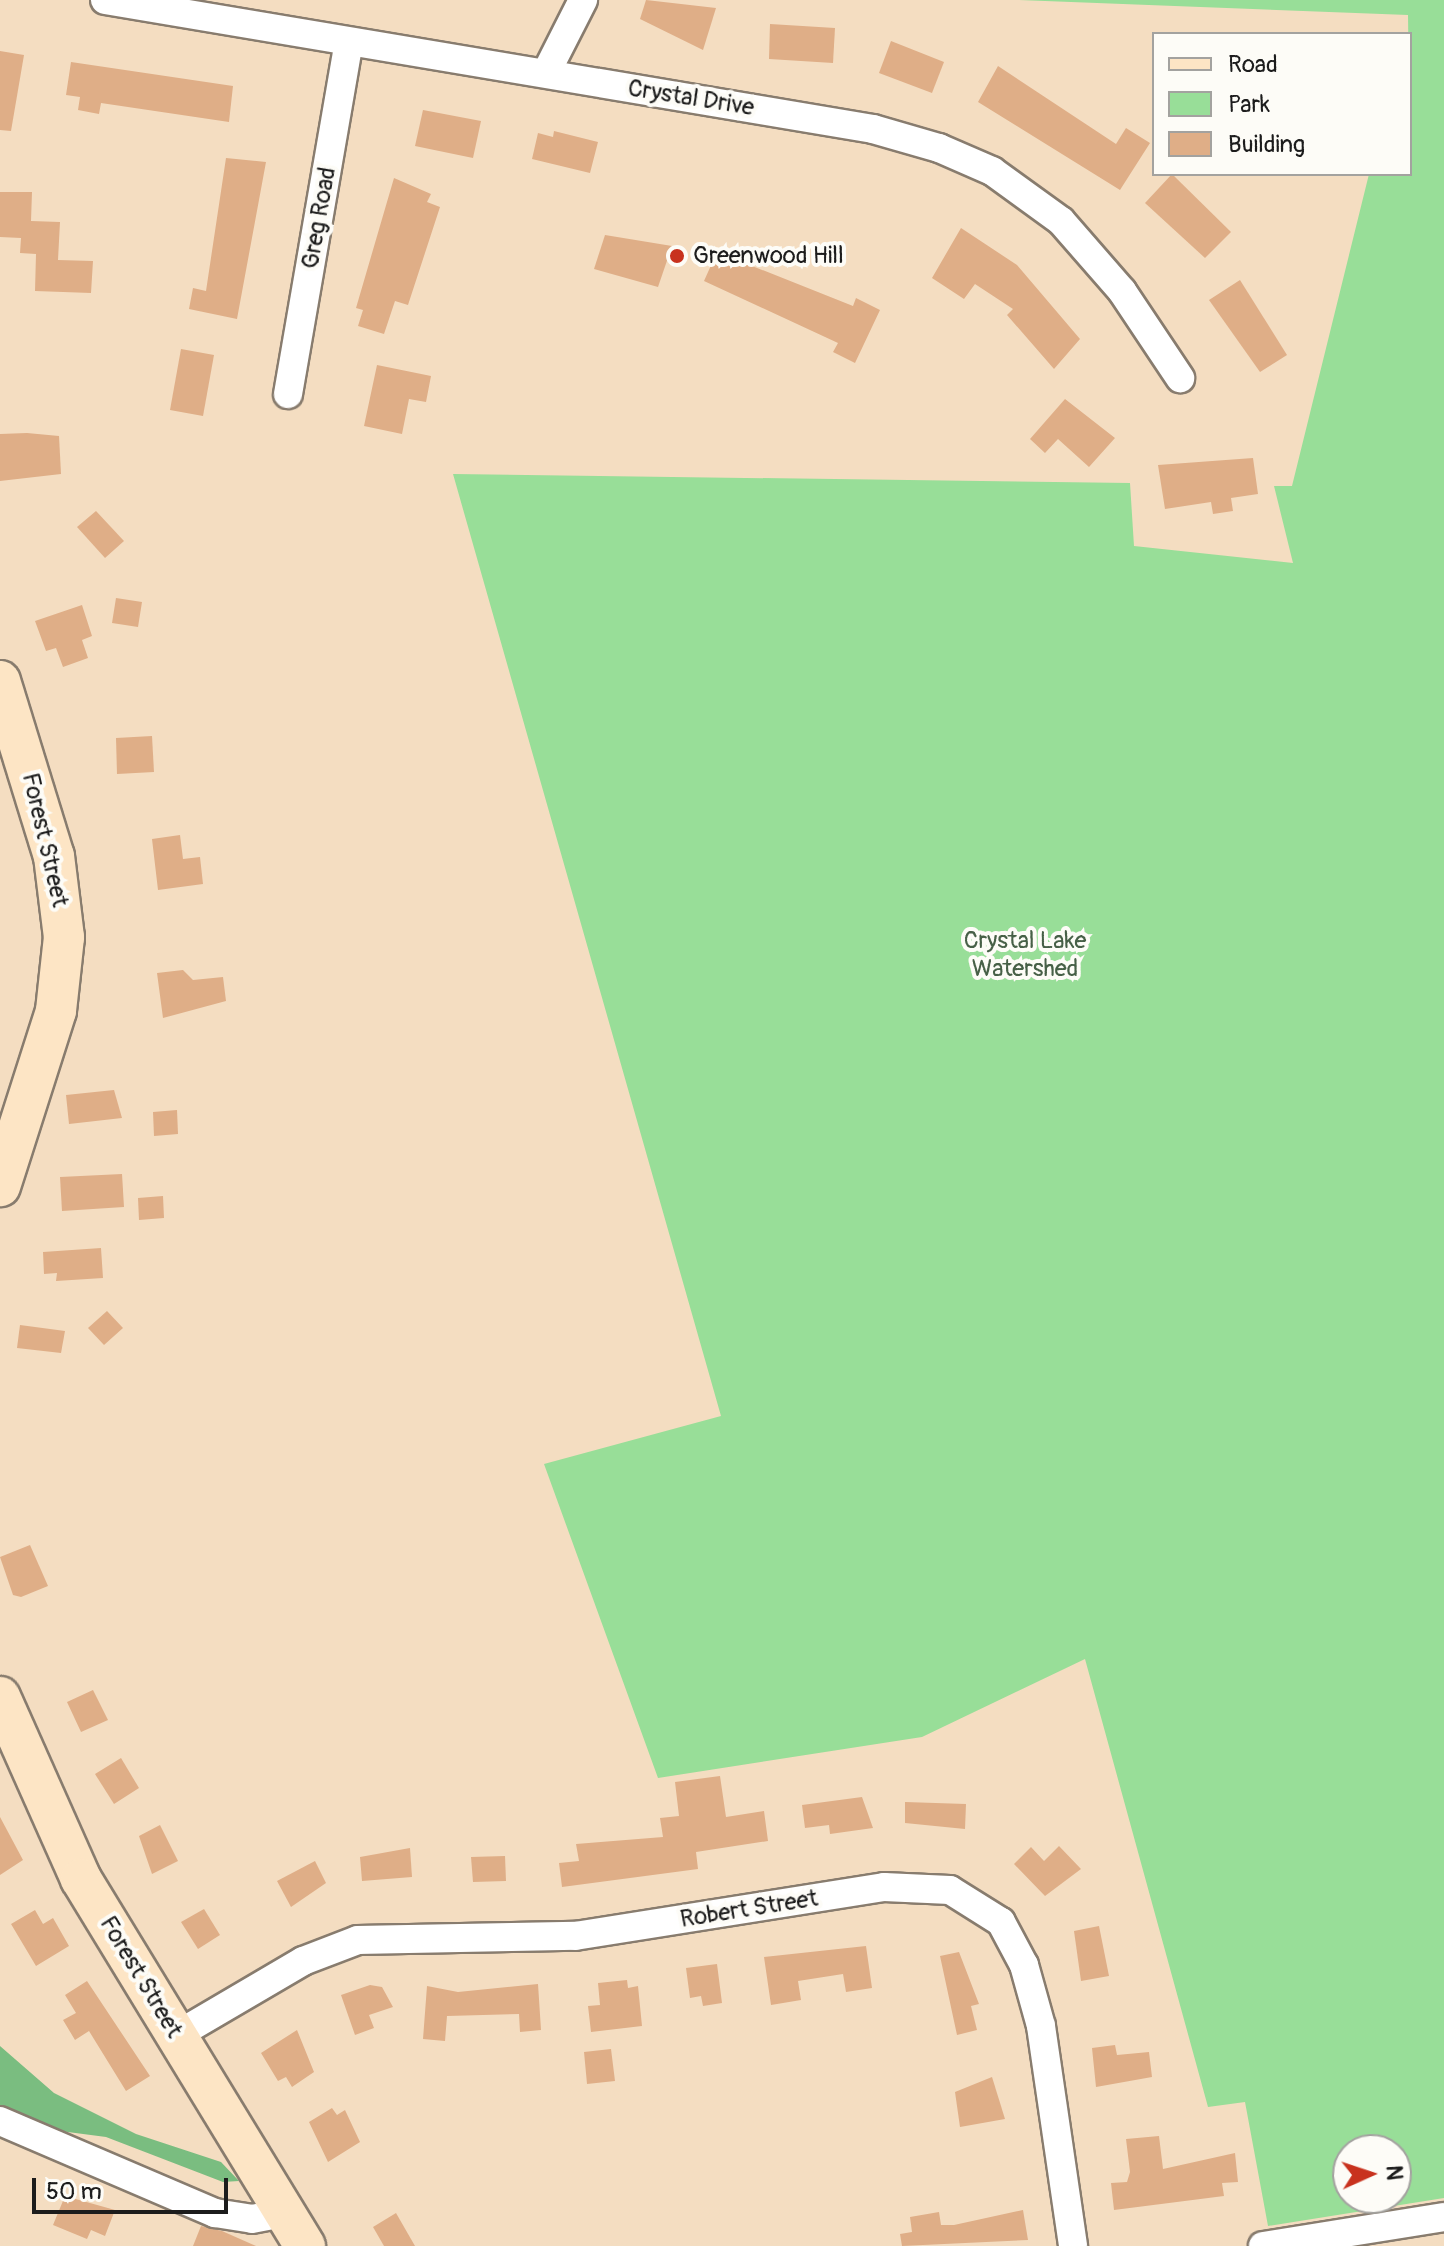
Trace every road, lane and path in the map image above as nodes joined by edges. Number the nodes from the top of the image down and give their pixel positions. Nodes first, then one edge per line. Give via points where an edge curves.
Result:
1 (105, 0) edge
2 (583, 0) edge
3 (349, 42) junction
4 (546, 73) junction
5 (1180, 378) dead end
6 (288, 394) dead end
7 (0, 681) edge
8 (0, 1186) edge
9 (0, 1697) edge
10 (177, 2035) junction
11 (0, 2121) edge
12 (1444, 2217) edge
13 (295, 2230) edge
14 (1073, 2246) edge
15 (1263, 2246) edge

1 - 3 street, Crystal Drive
2 - 4 street
3 - 4 street, Crystal Drive
3 - 6 street, Greg Road
4 - 5 street, Crystal Drive via 873,129 992,171 1074,234
7 - 8 main road, Forest Street via 50,843 64,937 56,1011
9 - 10 main road, Forest Street via 81,1879
10 - 13 main road, Forest Street
10 - 14 street, Robert Street via 303,1961 358,1940 575,1936 884,1887 950,1890 1001,1922 1024,1965 1041,2026
11 - 13 street via 215,2213
12 - 15 street

